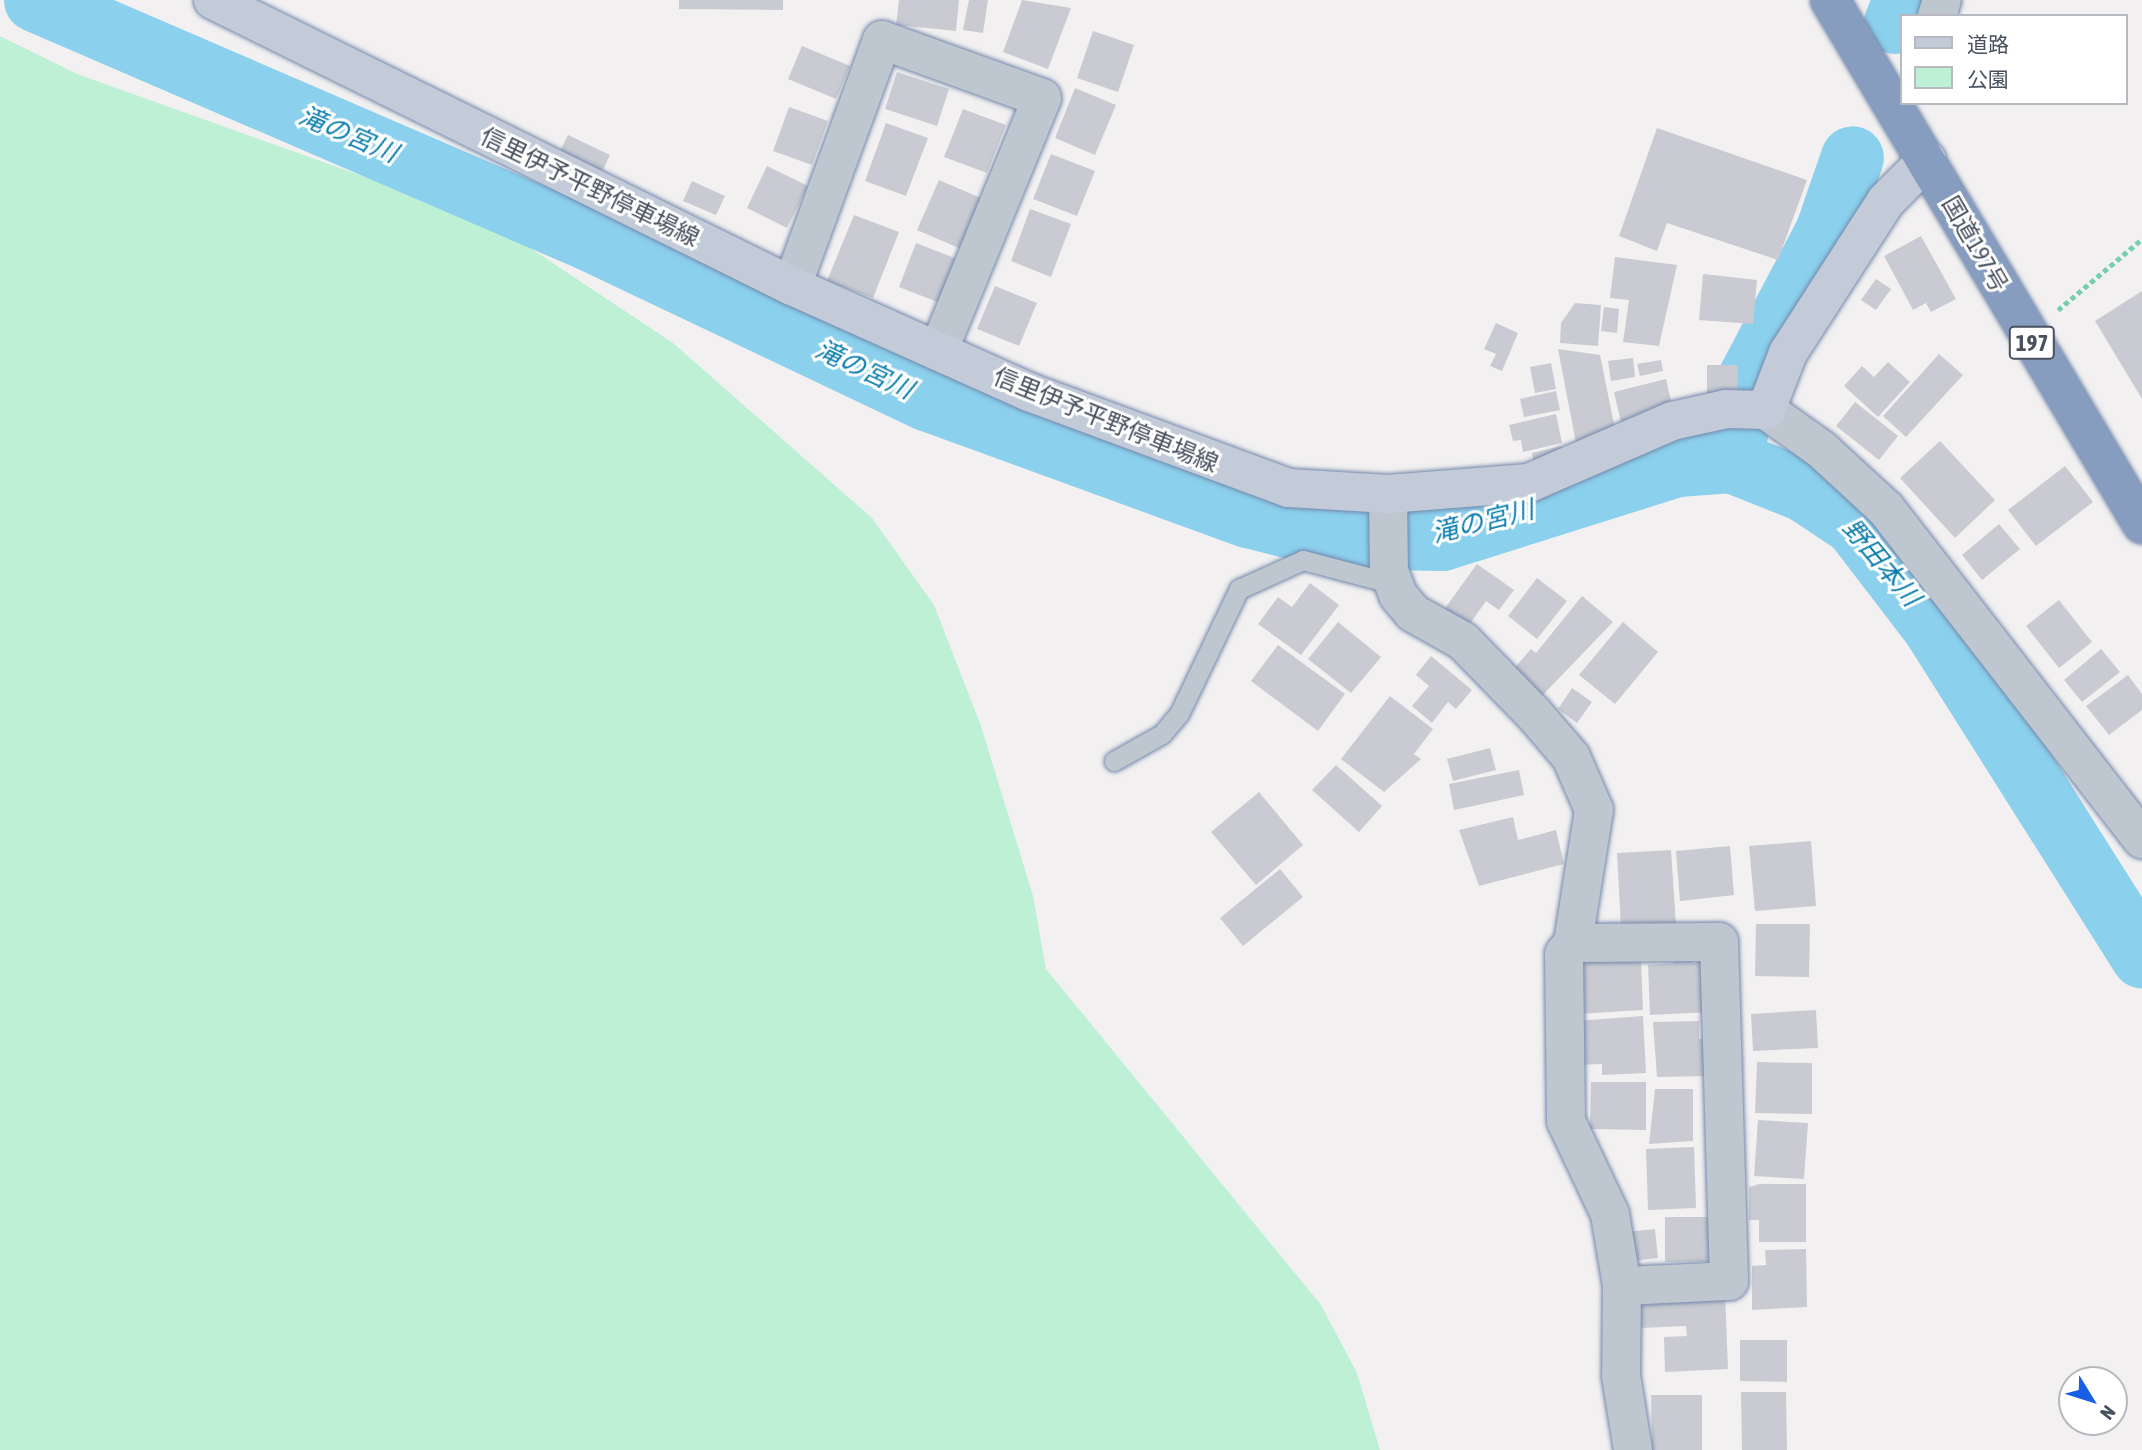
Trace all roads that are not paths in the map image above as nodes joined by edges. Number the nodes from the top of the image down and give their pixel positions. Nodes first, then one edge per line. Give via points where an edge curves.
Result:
1 (213, 0) edge
2 (1830, 0) edge
3 (1900, 103) edge
4 (1907, 113) edge
5 (1927, 160) junction
6 (792, 286) junction
7 (938, 351) junction
8 (1766, 411) junction
9 (1388, 500) junction
10 (2142, 524) edge
11 (1392, 577) junction
12 (1114, 761) dead end
13 (2142, 839) edge
14 (1573, 943) junction
15 (1622, 1286) junction
16 (1633, 1450) edge

1 - 6 main road, 信里伊予平野停車場線
2 - 3 highway, 国道197号 / 197
4 - 5 highway, 国道197号 / 197
5 - 8 main road via 1886,201 1838,275 1788,353
5 - 10 highway, 国道197号 / 197
6 - 7 main road, 信里伊予平野停車場線
6 - 7 street via 882,40 1042,98
7 - 9 main road, 信里伊予平野停車場線 via 1210,463 1289,488
8 - 9 main road, 信里伊予平野停車場線 via 1726,409 1672,421 1529,483
8 - 13 street via 1830,457 1886,509
9 - 11 street
11 - 12 lane via 1303,560 1239,589 1179,714 1162,734
11 - 14 street via 1413,613 1463,641 1571,757 1594,810
14 - 15 street via 1564,954 1566,1121 1610,1213
14 - 15 street via 1719,942 1728,1280
15 - 16 street via 1621,1376

